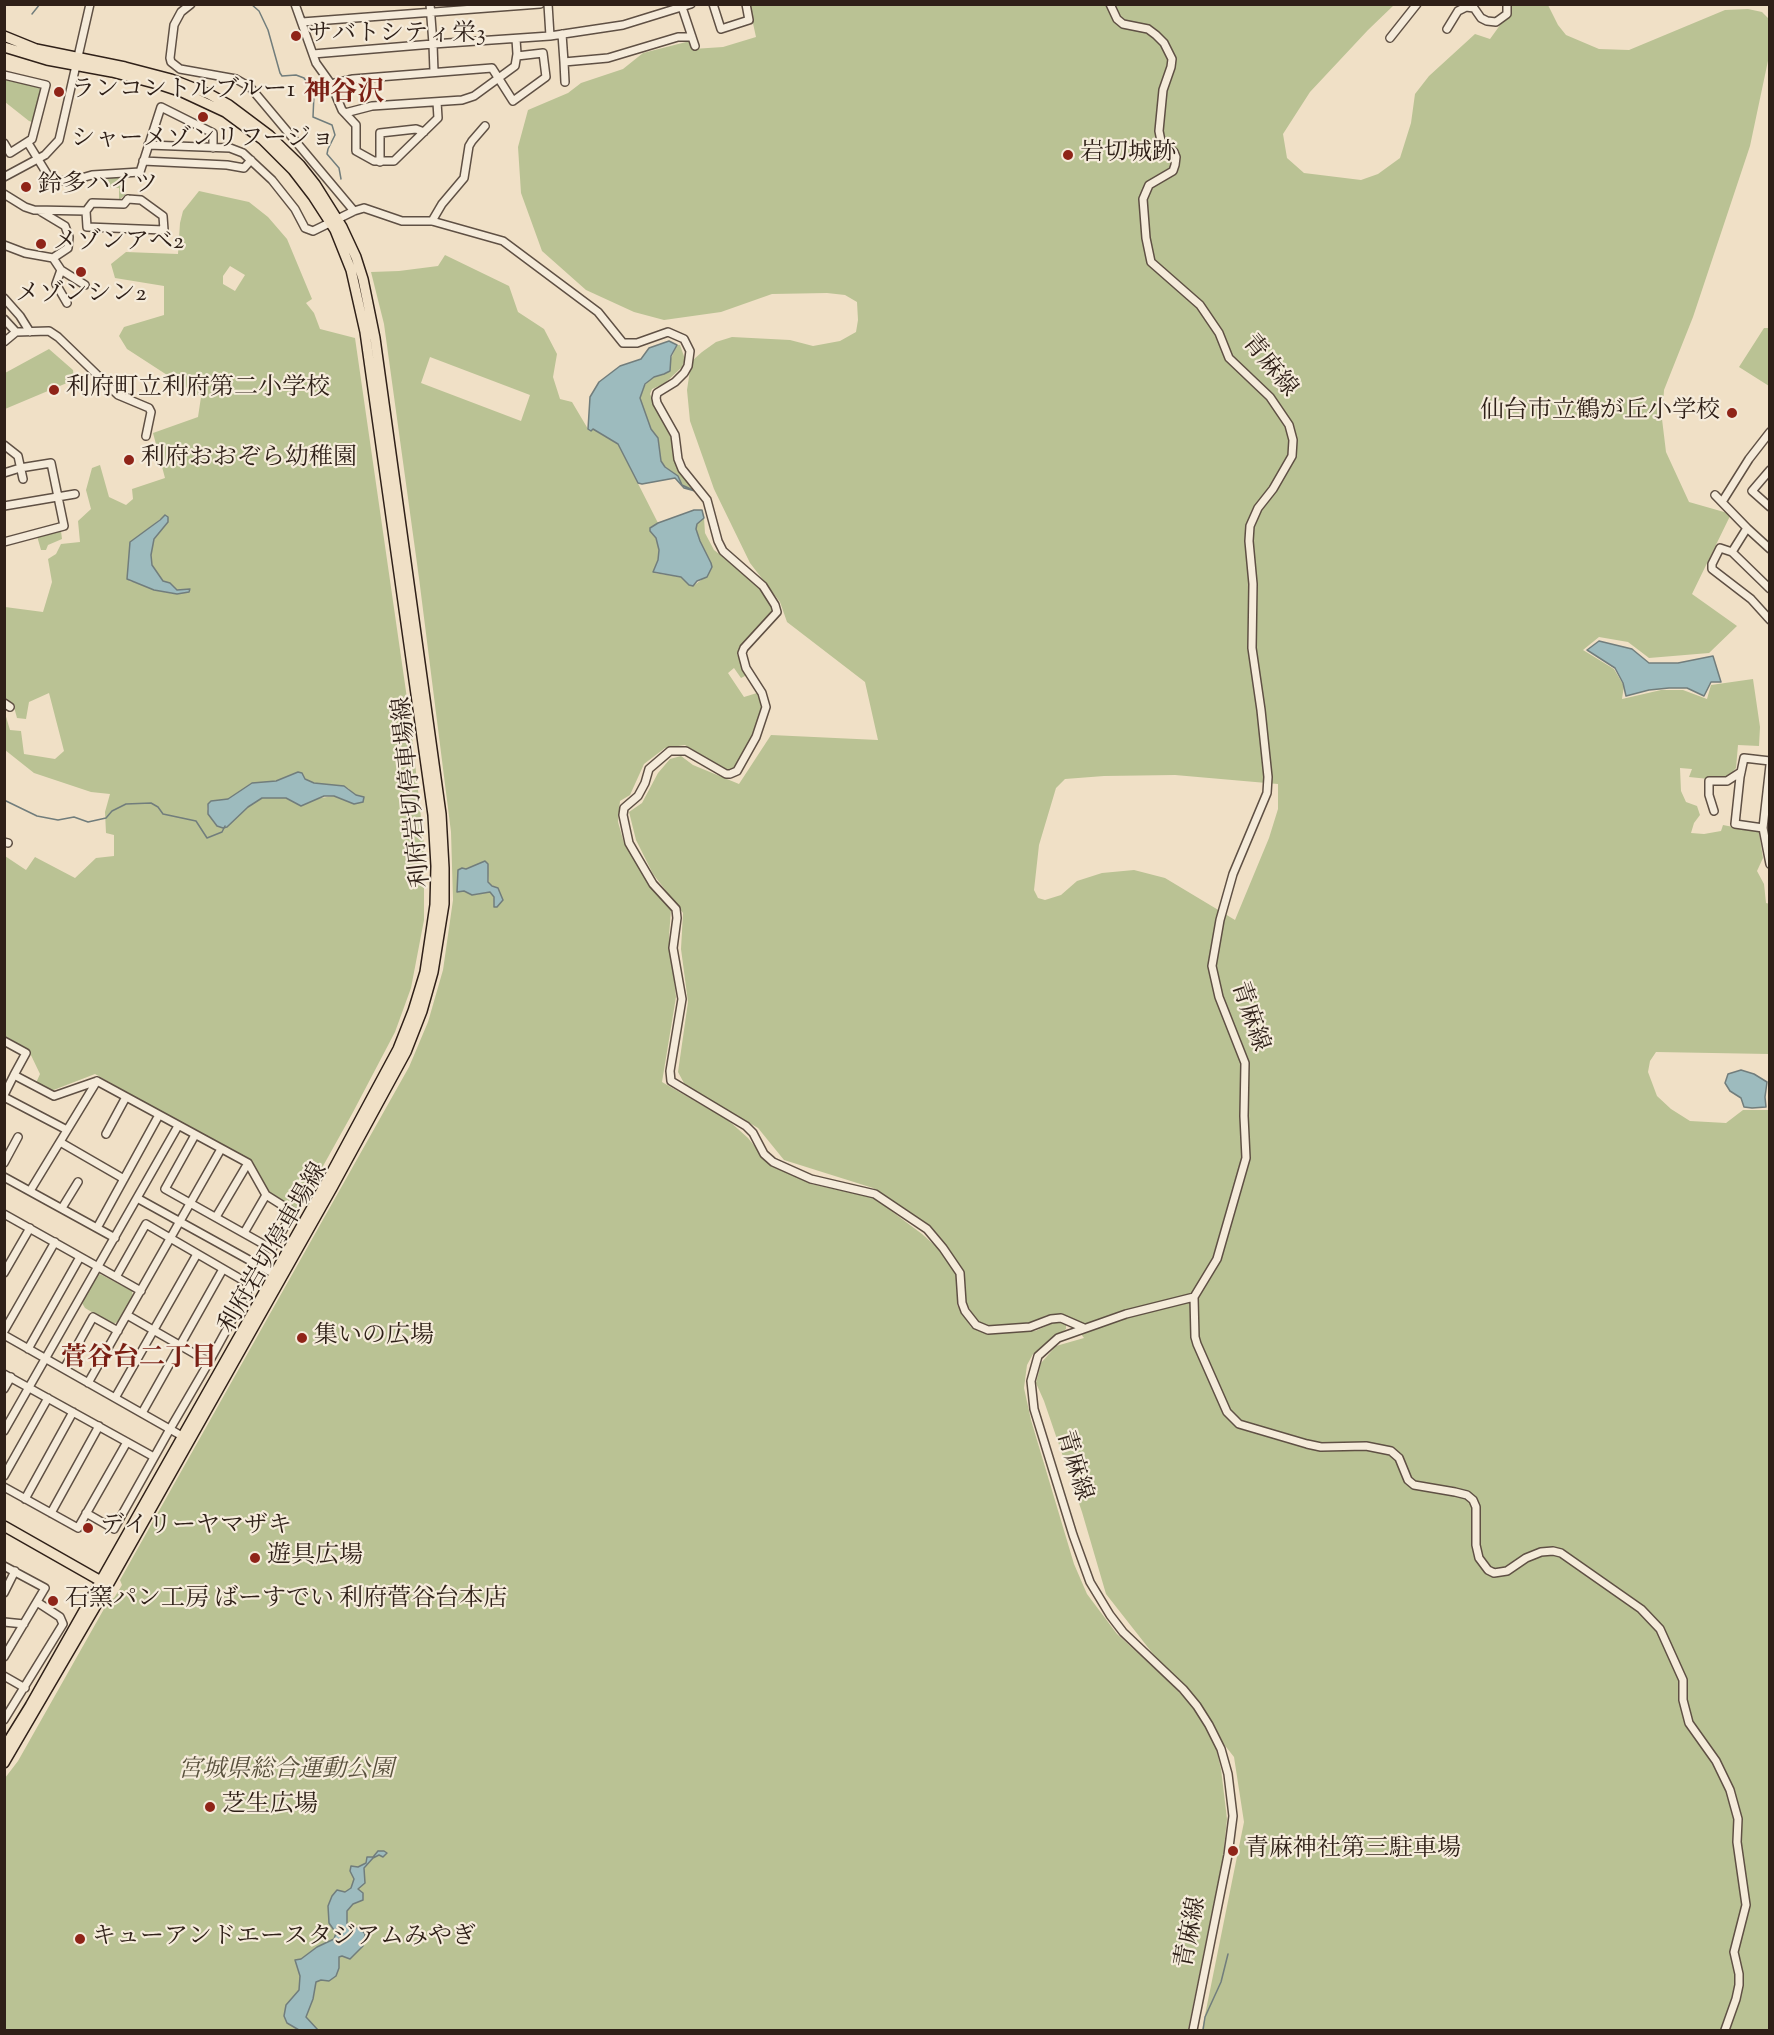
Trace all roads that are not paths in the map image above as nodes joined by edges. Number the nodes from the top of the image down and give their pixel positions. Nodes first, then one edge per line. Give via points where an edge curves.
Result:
1 (90, 4) edge
2 (190, 4) edge
3 (295, 4) edge
4 (540, 4) edge
5 (548, 4) edge
6 (691, 4) edge
7 (713, 4) edge
8 (746, 4) edge
9 (1110, 4) edge
10 (1417, 4) edge
11 (1507, 4) edge
12 (682, 6) edge
13 (430, 8) edge
14 (302, 22) junction
15 (1447, 29) dead end
16 (562, 34) junction
17 (4, 36) edge
18 (550, 36) junction
19 (692, 37) junction
20 (1390, 38) dead end
21 (516, 39) junction
22 (433, 44) junction
23 (4, 46) edge
24 (695, 46) dead end
25 (313, 54) junction
26 (517, 56) junction
27 (76, 62) junction
28 (564, 62) junction
29 (434, 72) junction
30 (5, 76) edge
31 (498, 79) junction
32 (565, 82) dead end
33 (331, 84) junction
34 (437, 102) junction
35 (345, 113) junction
36 (485, 126) dead end
37 (424, 132) junction
38 (4, 143) edge
39 (28, 143) junction
40 (148, 145) junction
41 (213, 148) junction
42 (38, 160) junction
43 (250, 160) junction
44 (143, 161) junction
45 (380, 162) junction
46 (4, 177) edge
47 (4, 194) edge
48 (39, 210) junction
49 (86, 211) junction
50 (354, 211) junction
51 (334, 221) junction
52 (432, 221) junction
53 (4, 245) edge
54 (53, 258) junction
55 (61, 270) junction
56 (85, 285) dead end
57 (4, 298) edge
58 (67, 303) dead end
59 (4, 319) edge
60 (16, 332) junction
61 (30, 332) junction
62 (4, 342) edge
63 (1770, 432) edge
64 (146, 436) dead end
65 (4, 445) edge
66 (20, 468) junction
67 (1770, 470) edge
68 (4, 473) edge
69 (23, 479) dead end
70 (75, 494) dead end
71 (1715, 495) dead end
72 (58, 498) junction
73 (1722, 502) junction
74 (4, 506) edge
75 (1770, 507) edge
76 (1747, 528) junction
77 (4, 542) edge
78 (1770, 549) edge
79 (1732, 552) junction
80 (1770, 589) edge
81 (1770, 620) edge
82 (1770, 763) edge
83 (1741, 772) junction
84 (1713, 811) dead end
85 (1763, 828) junction
86 (1770, 864) edge
87 (4, 1041) edge
88 (14, 1075) junction
89 (97, 1081) junction
90 (4, 1096) edge
91 (126, 1097) junction
92 (159, 1115) junction
93 (178, 1126) junction
94 (67, 1130) junction
95 (106, 1134) dead end
96 (195, 1135) junction
97 (18, 1137) dead end
98 (60, 1142) junction
99 (221, 1149) junction
100 (4, 1163) edge
101 (248, 1163) junction
102 (4, 1177) edge
103 (124, 1179) junction
104 (78, 1182) dead end
105 (30, 1191) junction
106 (266, 1195) junction
107 (137, 1198) junction
108 (191, 1203) junction
109 (62, 1208) junction
110 (4, 1214) edge
111 (216, 1217) junction
112 (181, 1222) junction
113 (30, 1228) junction
114 (97, 1228) junction
115 (243, 1233) junction
116 (115, 1238) junction
117 (171, 1239) junction
118 (55, 1242) junction
119 (197, 1254) junction
120 (80, 1257) junction
121 (98, 1267) junction
122 (223, 1269) junction
123 (4, 1273) edge
124 (277, 1276) junction
125 (116, 1277) junction
126 (141, 1292) junction
127 (1194, 1298) junction
128 (127, 1315) junction
129 (1084, 1328) junction
130 (154, 1330) junction
131 (118, 1331) junction
132 (4, 1333) edge
133 (180, 1345) junction
134 (28, 1349) junction
135 (46, 1359) junction
136 (209, 1362) junction
137 (64, 1369) junction
138 (8, 1375) edge
139 (88, 1383) junction
140 (30, 1388) junction
141 (4, 1389) edge
142 (48, 1398) junction
143 (115, 1398) junction
144 (73, 1412) junction
145 (142, 1413) junction
146 (99, 1426) junction
147 (170, 1429) junction
148 (4, 1431) edge
149 (182, 1436) junction
150 (127, 1442) junction
151 (154, 1457) junction
152 (4, 1476) edge
153 (4, 1487) edge
154 (25, 1498) junction
155 (51, 1513) junction
156 (86, 1513) junction
157 (4, 1526) edge
158 (4, 1566) edge
159 (15, 1572) junction
160 (104, 1583) junction
161 (4, 1593) edge
162 (37, 1602) junction
163 (4, 1622) edge
164 (24, 1624) junction
165 (4, 1657) edge
166 (4, 1676) edge
167 (25, 1688) junction
168 (4, 1720) edge
169 (6, 1755) edge
170 (1193, 2031) edge
171 (1725, 2031) edge

1 - 27 street
2 - 50 street via 174,25 171,62 180,69 236,79 250,87
3 - 14 street
4 - 13 street
5 - 18 street
6 - 12 street
7 - 8 street via 721,29 749,20
9 - 127 street, 青麻線 via 1123,24 1156,34 1172,59 1163,90 1159,131 1161,141 1174,152 1176,165 1173,171 1149,185 1143,200 1151,262 1200,305 1219,333 1229,358 1270,397 1289,425 1293,440 1292,456 1250,526 1252,648 1267,793 1233,874 1212,966 1219,997 1245,1063 1246,1158 1217,1259
10 - 20 street
11 - 15 street via 1507,14 1496,22 1487,21 1474,8 1466,7 1458,11
12 - 16 street via 623,25
12 - 19 street
13 - 14 street
13 - 22 street
14 - 25 street
16 - 18 street
16 - 28 street
17 - 27 main road, 利府岩切停車場線
18 - 21 street
19 - 24 street
19 - 28 street via 678,37 608,58
21 - 22 street
21 - 26 street
22 - 25 street
22 - 29 street
23 - 27 main road, 利府岩切停車場線 via 32,56
25 - 33 street
26 - 31 street via 515,66
26 - 31 street via 543,53 546,77 513,101
27 - 42 street via 61,134
27 - 51 main road, 利府岩切停車場線 via 125,67 171,79 229,105 300,165
28 - 32 street
29 - 31 street via 492,68
29 - 33 street
30 - 39 street via 46,85 34,136
31 - 34 street via 474,96
33 - 35 street
34 - 35 street via 372,106
34 - 37 street via 438,118
35 - 45 street via 356,125 356,151
36 - 52 street via 469,146 464,178
37 - 45 street via 394,160
37 - 45 street via 416,129 380,133
38 - 39 street via 10,153
39 - 42 street
40 - 41 street
40 - 41 street via 161,107 213,133
40 - 44 street
41 - 43 street via 237,150
42 - 44 street via 52,182 140,172
42 - 46 street
43 - 44 street via 244,168
43 - 51 street via 272,180 305,228 314,231
47 - 48 street via 25,207
48 - 49 street
48 - 54 street via 65,226 69,237 68,248
49 - 49 street via 92,203 141,200 163,216 164,230 87,226
50 - 51 street
50 - 52 street via 364,208 402,221
51 - 124 main road, 利府岩切停車場線 via 356,257 375,338 441,814 444,904 433,972 406,1052 361,1137
52 - 129 street via 503,241 598,312 623,343 633,344 668,332 684,339 690,351 688,366 675,382 657,393 657,404 675,435 682,469 707,500 717,541 763,586 777,610 742,653 766,707 756,737 737,771 726,774 686,751 670,751 649,769 638,796 624,808 629,843 653,884 676,909 673,948 682,999 671,1081 746,1126 773,1162 811,1179 875,1194 927,1229 960,1273 962,1303 976,1325 988,1330 1030,1327 1061,1318
53 - 54 street
54 - 55 street
55 - 56 street
55 - 58 street via 56,284
57 - 61 street
59 - 60 street
60 - 61 street
60 - 62 street
61 - 64 street via 49,331 58,336 118,395 149,408
63 - 73 street
65 - 66 street via 18,456
66 - 68 street
66 - 69 street
66 - 72 street via 51,463
67 - 75 street via 1752,491
70 - 72 street
71 - 73 street
72 - 74 street
72 - 77 street via 63,526
73 - 76 street
76 - 78 street
76 - 79 street
79 - 80 street
79 - 81 street via 1720,548 1712,569 1751,599
82 - 83 street via 1744,758
82 - 85 street
83 - 84 street via 1727,781 1709,781
83 - 85 street via 1735,824
85 - 86 street
87 - 88 street via 26,1053
88 - 89 street via 54,1096
88 - 90 street
89 - 91 street
89 - 94 street
90 - 94 street
91 - 92 street
91 - 95 street
92 - 93 street
92 - 103 street
93 - 96 street
93 - 107 street
94 - 98 street
96 - 99 street
96 - 108 street via 165,1189
97 - 100 street
98 - 103 street
98 - 105 street
99 - 101 street
99 - 108 street
101 - 106 street
101 - 111 street
102 - 105 street
103 - 114 street
104 - 109 street
105 - 109 street
106 - 115 street
106 - 115 street via 293,1212 272,1249
107 - 112 street
107 - 116 street
108 - 111 street
108 - 112 street
109 - 114 street
110 - 113 street
111 - 115 street
112 - 117 street
112 - 124 street
113 - 118 street
113 - 123 street
114 - 116 street
116 - 121 street
117 - 119 street
117 - 125 street via 146,1224
117 - 126 street
118 - 120 street
118 - 132 street
119 - 122 street
119 - 130 street
120 - 121 street
120 - 134 street
121 - 125 street
121 - 135 street
122 - 133 street
122 - 136 street via 251,1285
124 - 149 main road, 利府岩切停車場線
124 - 160 main road, 利府岩切停車場線
125 - 126 street
126 - 128 street
127 - 129 street, 青麻線
127 - 171 street via 1197,1344 1227,1412 1239,1424 1321,1447 1366,1446 1391,1451 1414,1485 1455,1492 1473,1500 1476,1545 1488,1570 1507,1572 1541,1552 1561,1553 1641,1609 1660,1629 1683,1680 1689,1723 1716,1761 1738,1819 1737,1842 1746,1905 1734,1948 1739,1985
128 - 130 street
128 - 131 street
129 - 170 street, 青麻線 via 1047,1347 1038,1356 1030,1381 1034,1409 1070,1525 1090,1582 1110,1615 1183,1689 1209,1725 1228,1774 1233,1816 1228,1855
130 - 133 street
130 - 143 street
131 - 137 street via 93,1317
131 - 139 street
132 - 134 street
133 - 136 street
133 - 145 street
134 - 135 street
135 - 137 street
135 - 140 street
136 - 147 street
137 - 139 street
138 - 140 street
138 - 141 street
139 - 143 street
140 - 142 street
140 - 148 street
142 - 144 street
142 - 152 street
143 - 145 street
144 - 146 street
144 - 154 street
145 - 147 street
146 - 150 street
146 - 155 street
147 - 149 street
147 - 151 street
149 - 160 main road, 利府岩切停車場線
150 - 151 street
150 - 156 street
151 - 156 street via 114,1529
153 - 154 street
154 - 155 street
155 - 156 street via 78,1528
157 - 160 main road
158 - 159 street
159 - 161 street
159 - 162 street via 45,1588
160 - 169 main road, 利府岩切停車場線
162 - 164 street
162 - 167 street via 63,1623
163 - 164 street
164 - 165 street
166 - 167 street
167 - 168 street

